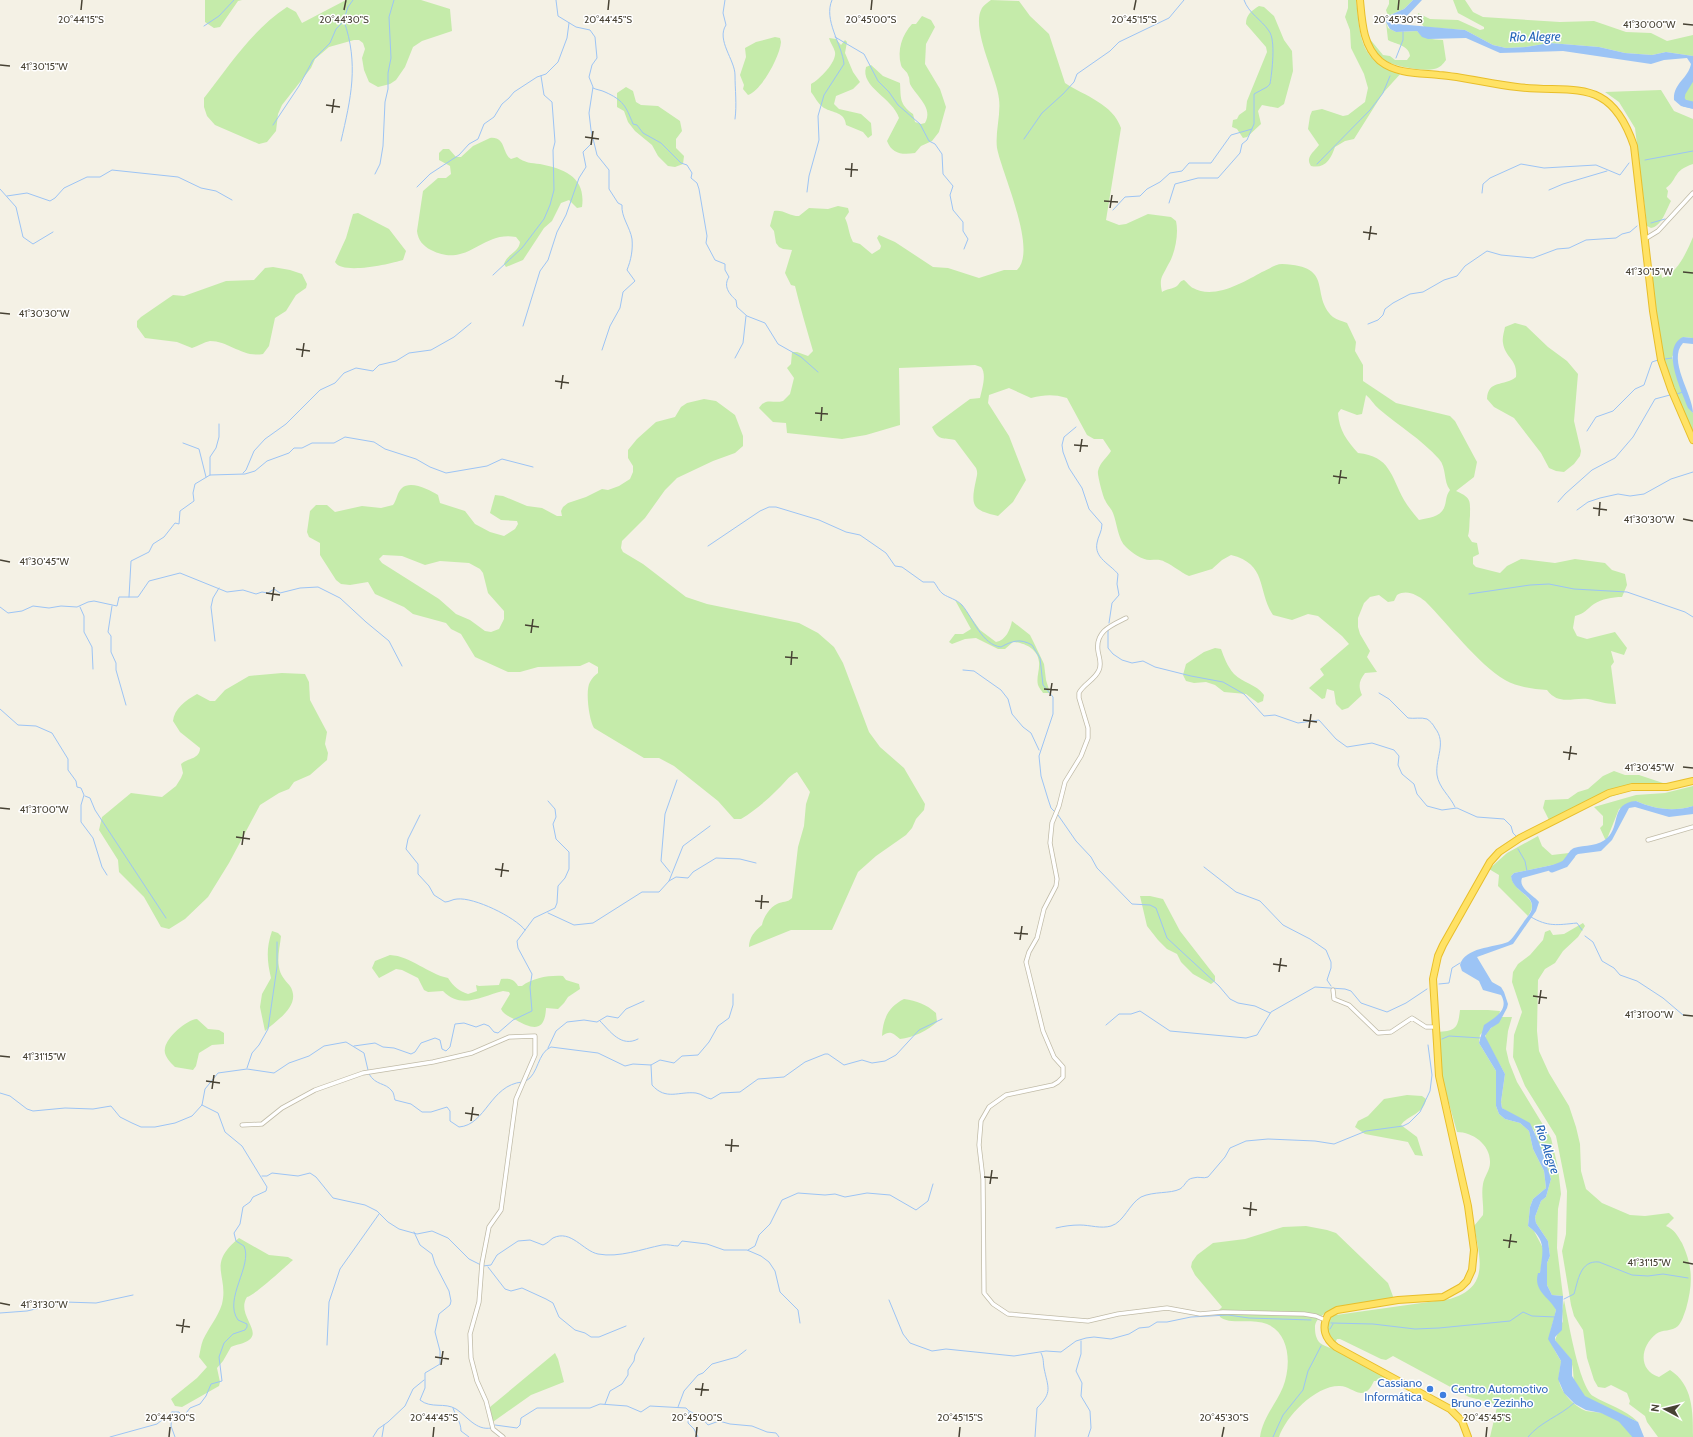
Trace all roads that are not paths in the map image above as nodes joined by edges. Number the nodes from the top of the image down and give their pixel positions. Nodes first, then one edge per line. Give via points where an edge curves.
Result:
1 (1360, 0) edge
2 (1693, 193) edge
3 (1646, 239) junction
4 (1693, 440) edge
5 (1126, 618) dead end
6 (1693, 781) edge
7 (1693, 827) edge
8 (1648, 840) dead end
9 (1333, 990) dead end
10 (1435, 1027) junction
11 (242, 1125) dead end
12 (1325, 1320) junction
13 (503, 1437) edge
14 (1468, 1437) edge

1 - 3 highway via 1362,23 1370,48 1388,67 1517,87 1578,90 1603,99 1624,120 1634,146
2 - 3 street via 1658,231
3 - 4 highway via 1661,360
5 - 12 street via 1104,630 1098,648 1099,670 1093,680 1079,693 1089,734 1081,756 1064,782 1052,823 1050,843 1056,886 1044,909 1037,938 1027,958 1040,1022 1052,1054 1063,1067 1063,1077 1053,1085 1006,1095 989,1108 981,1121 979,1145 983,1178 984,1293 993,1304 1008,1314 1088,1321 1118,1314 1167,1308 1200,1314 1304,1314
6 - 10 highway via 1667,787 1632,787 1609,793 1520,838 1499,852 1481,876 1438,956 1433,979
7 - 8 street
9 - 10 street via 1334,999 1349,1005 1378,1032 1391,1032 1412,1018 1426,1027
10 - 12 highway via 1440,1082 1468,1206 1474,1250 1472,1270 1465,1284 1450,1295 1337,1310
11 - 13 street via 262,1124 282,1108 315,1090 363,1073 472,1053 509,1037 535,1036 536,1055 516,1099 500,1210 489,1226 482,1263 479,1302 470,1334 471,1358 477,1381 494,1429
12 - 14 highway via 1325,1334 1330,1342 1445,1405 1462,1421

